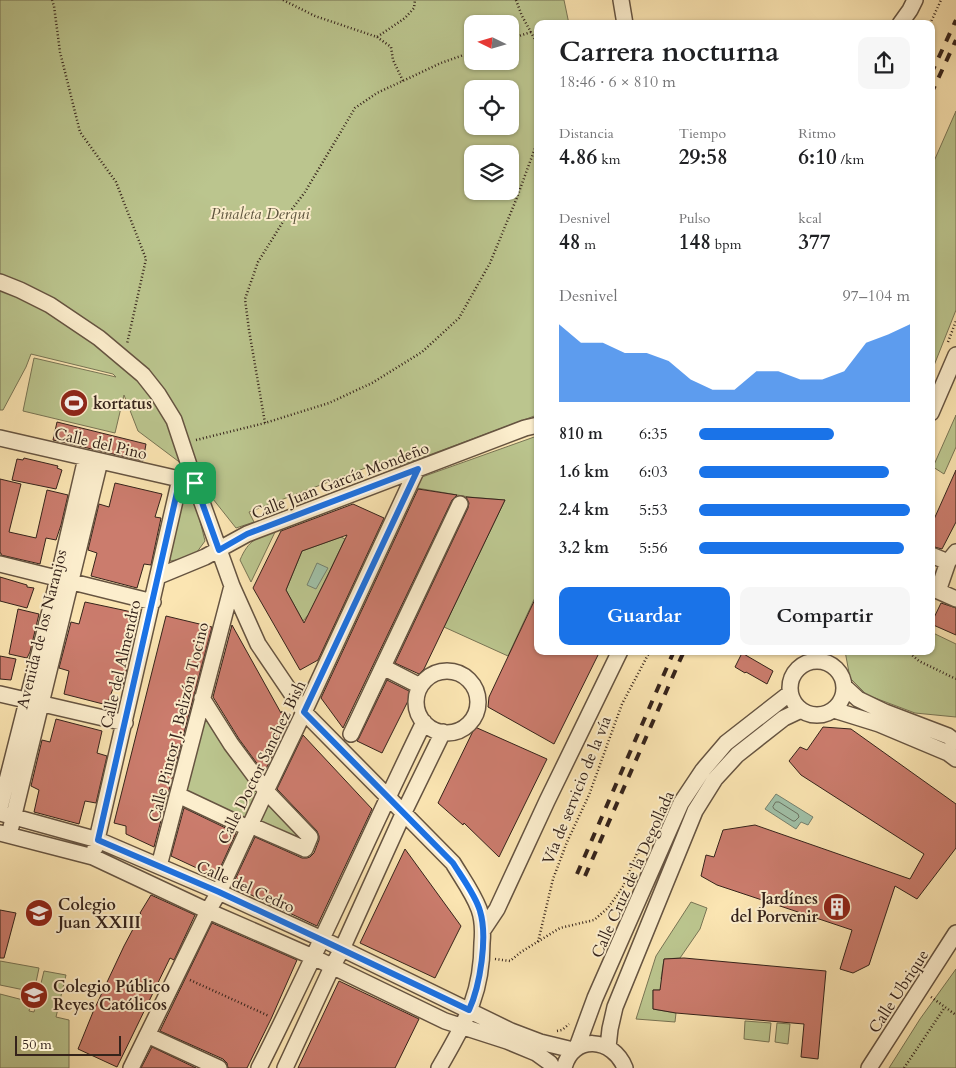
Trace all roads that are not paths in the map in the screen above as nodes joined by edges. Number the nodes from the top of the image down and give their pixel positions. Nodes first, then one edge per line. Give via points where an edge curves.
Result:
1 (620, 0) edge
2 (916, 0) edge
3 (624, 20) edge
4 (903, 20) edge
5 (0, 282) edge
6 (956, 355) edge
7 (935, 404) edge
8 (534, 426) edge
9 (0, 438) edge
10 (93, 459) junction
11 (418, 469) junction
12 (187, 481) junction
13 (460, 504) dead end
14 (219, 550) junction
15 (935, 555) edge
16 (952, 557) edge
17 (0, 564) edge
18 (158, 576) junction
19 (64, 580) junction
20 (232, 586) junction
21 (956, 599) edge
22 (153, 602) junction
23 (618, 655) edge
24 (837, 655) edge
25 (813, 657) edge
26 (382, 668) junction
27 (839, 671) junction
28 (420, 686) junction
29 (845, 687) junction
30 (790, 693) junction
31 (0, 694) edge
32 (202, 698) junction
33 (34, 702) junction
34 (801, 710) junction
35 (834, 710) junction
36 (304, 712) junction
37 (424, 722) junction
38 (125, 723) junction
39 (443, 732) junction
40 (351, 734) dead end
41 (953, 745) edge
42 (266, 791) junction
43 (178, 795) junction
44 (387, 796) junction
45 (0, 808) edge
46 (404, 812) junction
47 (7, 815) edge
48 (249, 826) junction
49 (4, 834) edge
50 (98, 840) junction
51 (93, 857) junction
52 (159, 866) junction
53 (219, 892) junction
54 (208, 910) junction
55 (483, 930) junction
56 (956, 933) edge
57 (322, 940) junction
58 (342, 949) junction
59 (313, 957) junction
60 (332, 966) junction
61 (469, 1010) junction
62 (462, 1027) junction
63 (147, 1035) junction
64 (608, 1047) junction
65 (575, 1049) junction
66 (131, 1068) edge
67 (218, 1068) edge
68 (259, 1068) edge
69 (285, 1068) edge
70 (439, 1068) edge
71 (553, 1068) edge
72 (564, 1068) edge
73 (625, 1068) edge
74 (630, 1068) edge
75 (869, 1068) edge

1 - 3 street
2 - 4 street
5 - 12 street via 50,305 99,338 143,375 174,420
6 - 7 street
8 - 11 street, Calle Juan García Mondeño
9 - 10 street, Calle del Pino
10 - 12 street, Calle del Pino
10 - 19 street, Avenida de los Naranjos
11 - 14 street, Calle Juan García Mondeño via 247,534
11 - 36 street, Calle Doctor Sanchez Bish
12 - 14 street
12 - 18 street, Calle del Almendro
13 - 26 street
14 - 18 street, Calle Juan García Mondeño
14 - 20 street
15 - 16 street
16 - 21 street via 938,591
17 - 19 street
18 - 22 street, Calle del Almendro
19 - 22 street
19 - 33 street, Avenida de los Naranjos
20 - 32 street, Calle Pintor J. Belizón Tocino
20 - 36 street via 258,644
22 - 38 street, Calle del Almendro
23 - 55 street via 497,909
24 - 27 street
25 - 27 street
25 - 30 street via 793,675
26 - 28 street
26 - 40 street
27 - 29 street
28 - 37 street via 416,704
28 - 39 street via 436,672 446,670 466,677 473,684 478,704 470,723 453,732
29 - 35 street via 844,696
29 - 41 street via 858,699
30 - 34 street
30 - 65 street, Calle Cruz de la Degollada via 726,743 681,803
31 - 33 street
32 - 42 street
32 - 43 street, Calle Pintor J. Belizón Tocino
33 - 38 street
33 - 45 street, Avenida de los Naranjos
33 - 47 street, Avenida de los Naranjos
34 - 35 street via 817,716
34 - 64 street, Calle Cruz de la Degollada via 784,718 737,755 715,779 695,811 615,1007
35 - 41 street via 916,740
36 - 42 street, Calle Doctor Sanchez Bish
36 - 44 street
37 - 39 street
37 - 44 street
38 - 50 street, Calle del Almendro
39 - 46 street
42 - 48 street, Calle Doctor Sanchez Bish
42 - 48 street via 310,837 305,849
43 - 48 street
43 - 52 street, Calle Pintor J. Belizón Tocino
44 - 46 street
44 - 57 street
46 - 55 street via 453,863 480,910
46 - 58 street
47 - 49 street, Avenida de los Naranjos
47 - 50 street, Calle del Cedro
48 - 53 street, Calle Doctor Sanchez Bish
49 - 51 street
50 - 51 street, Calle del Almendro
50 - 52 street, Calle del Cedro
51 - 54 street
52 - 53 street, Calle del Cedro
53 - 54 street, Calle Doctor Sanchez Bish
53 - 57 street, Calle del Cedro
54 - 59 street
54 - 63 street, Calle Doctor Sanchez Bish
55 - 61 street via 479,977
56 - 75 street, Calle Ubrique
57 - 58 street, Calle del Cedro
57 - 59 street
58 - 60 street
58 - 61 street, Calle del Cedro
59 - 60 street
59 - 68 street
60 - 62 street
60 - 69 street
61 - 62 street
61 - 65 street, Calle del Cedro via 540,1042
62 - 70 street
62 - 71 street via 536,1053
63 - 66 street, Calle Doctor Sanchez Bish
63 - 67 street
64 - 65 street, Calle del Cedro via 592,1044
64 - 73 street via 616,1052
65 - 72 street, Calle Cruz de la Degollada
73 - 74 street

